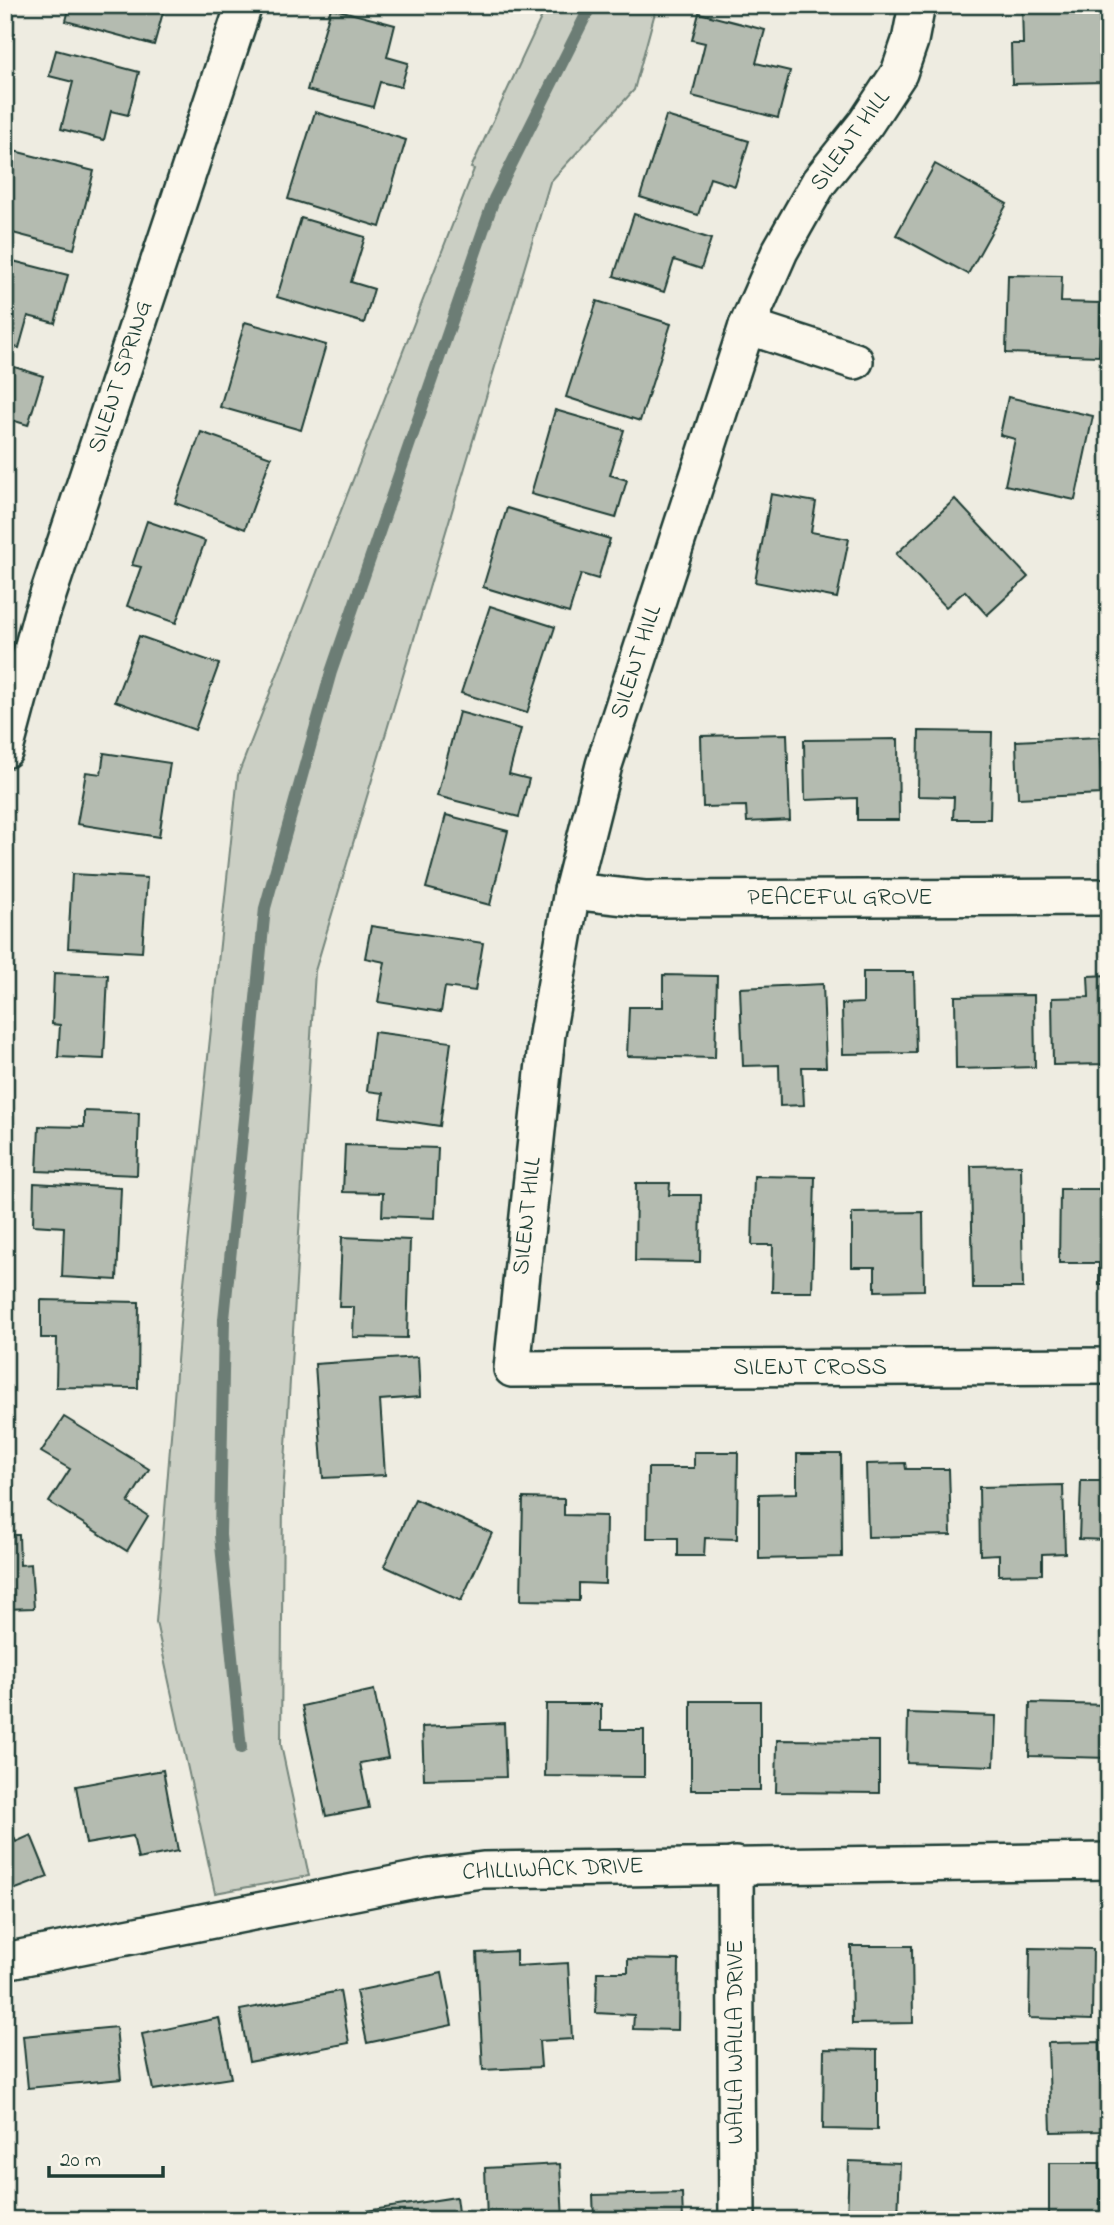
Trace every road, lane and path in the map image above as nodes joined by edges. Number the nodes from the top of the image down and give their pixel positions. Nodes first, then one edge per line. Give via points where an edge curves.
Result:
1 (244, 5) edge
2 (917, 5) edge
3 (747, 326) junction
4 (855, 361) dead end
5 (5, 750) edge
6 (572, 891) junction
7 (1109, 897) edge
8 (1109, 1366) edge
9 (512, 1369) joint
10 (1109, 1861) edge
11 (735, 1865) junction
12 (5, 1961) edge
13 (737, 2220) edge

1 - 5 street, SILENT SPRING via 41,616
2 - 3 street, SILENT HILL via 899,73 818,182 780,251
3 - 4 street
3 - 6 street, SILENT HILL via 604,765
6 - 7 street, PEACEFUL GROVE via 644,899
6 - 9 street, SILENT HILL via 547,1034
8 - 9 street, SILENT CROSS
10 - 11 street, CHILLIWACK DRIVE
11 - 12 street, CHILLIWACK DRIVE via 483,1870
11 - 13 street, WALLA WALLA DRIVE

